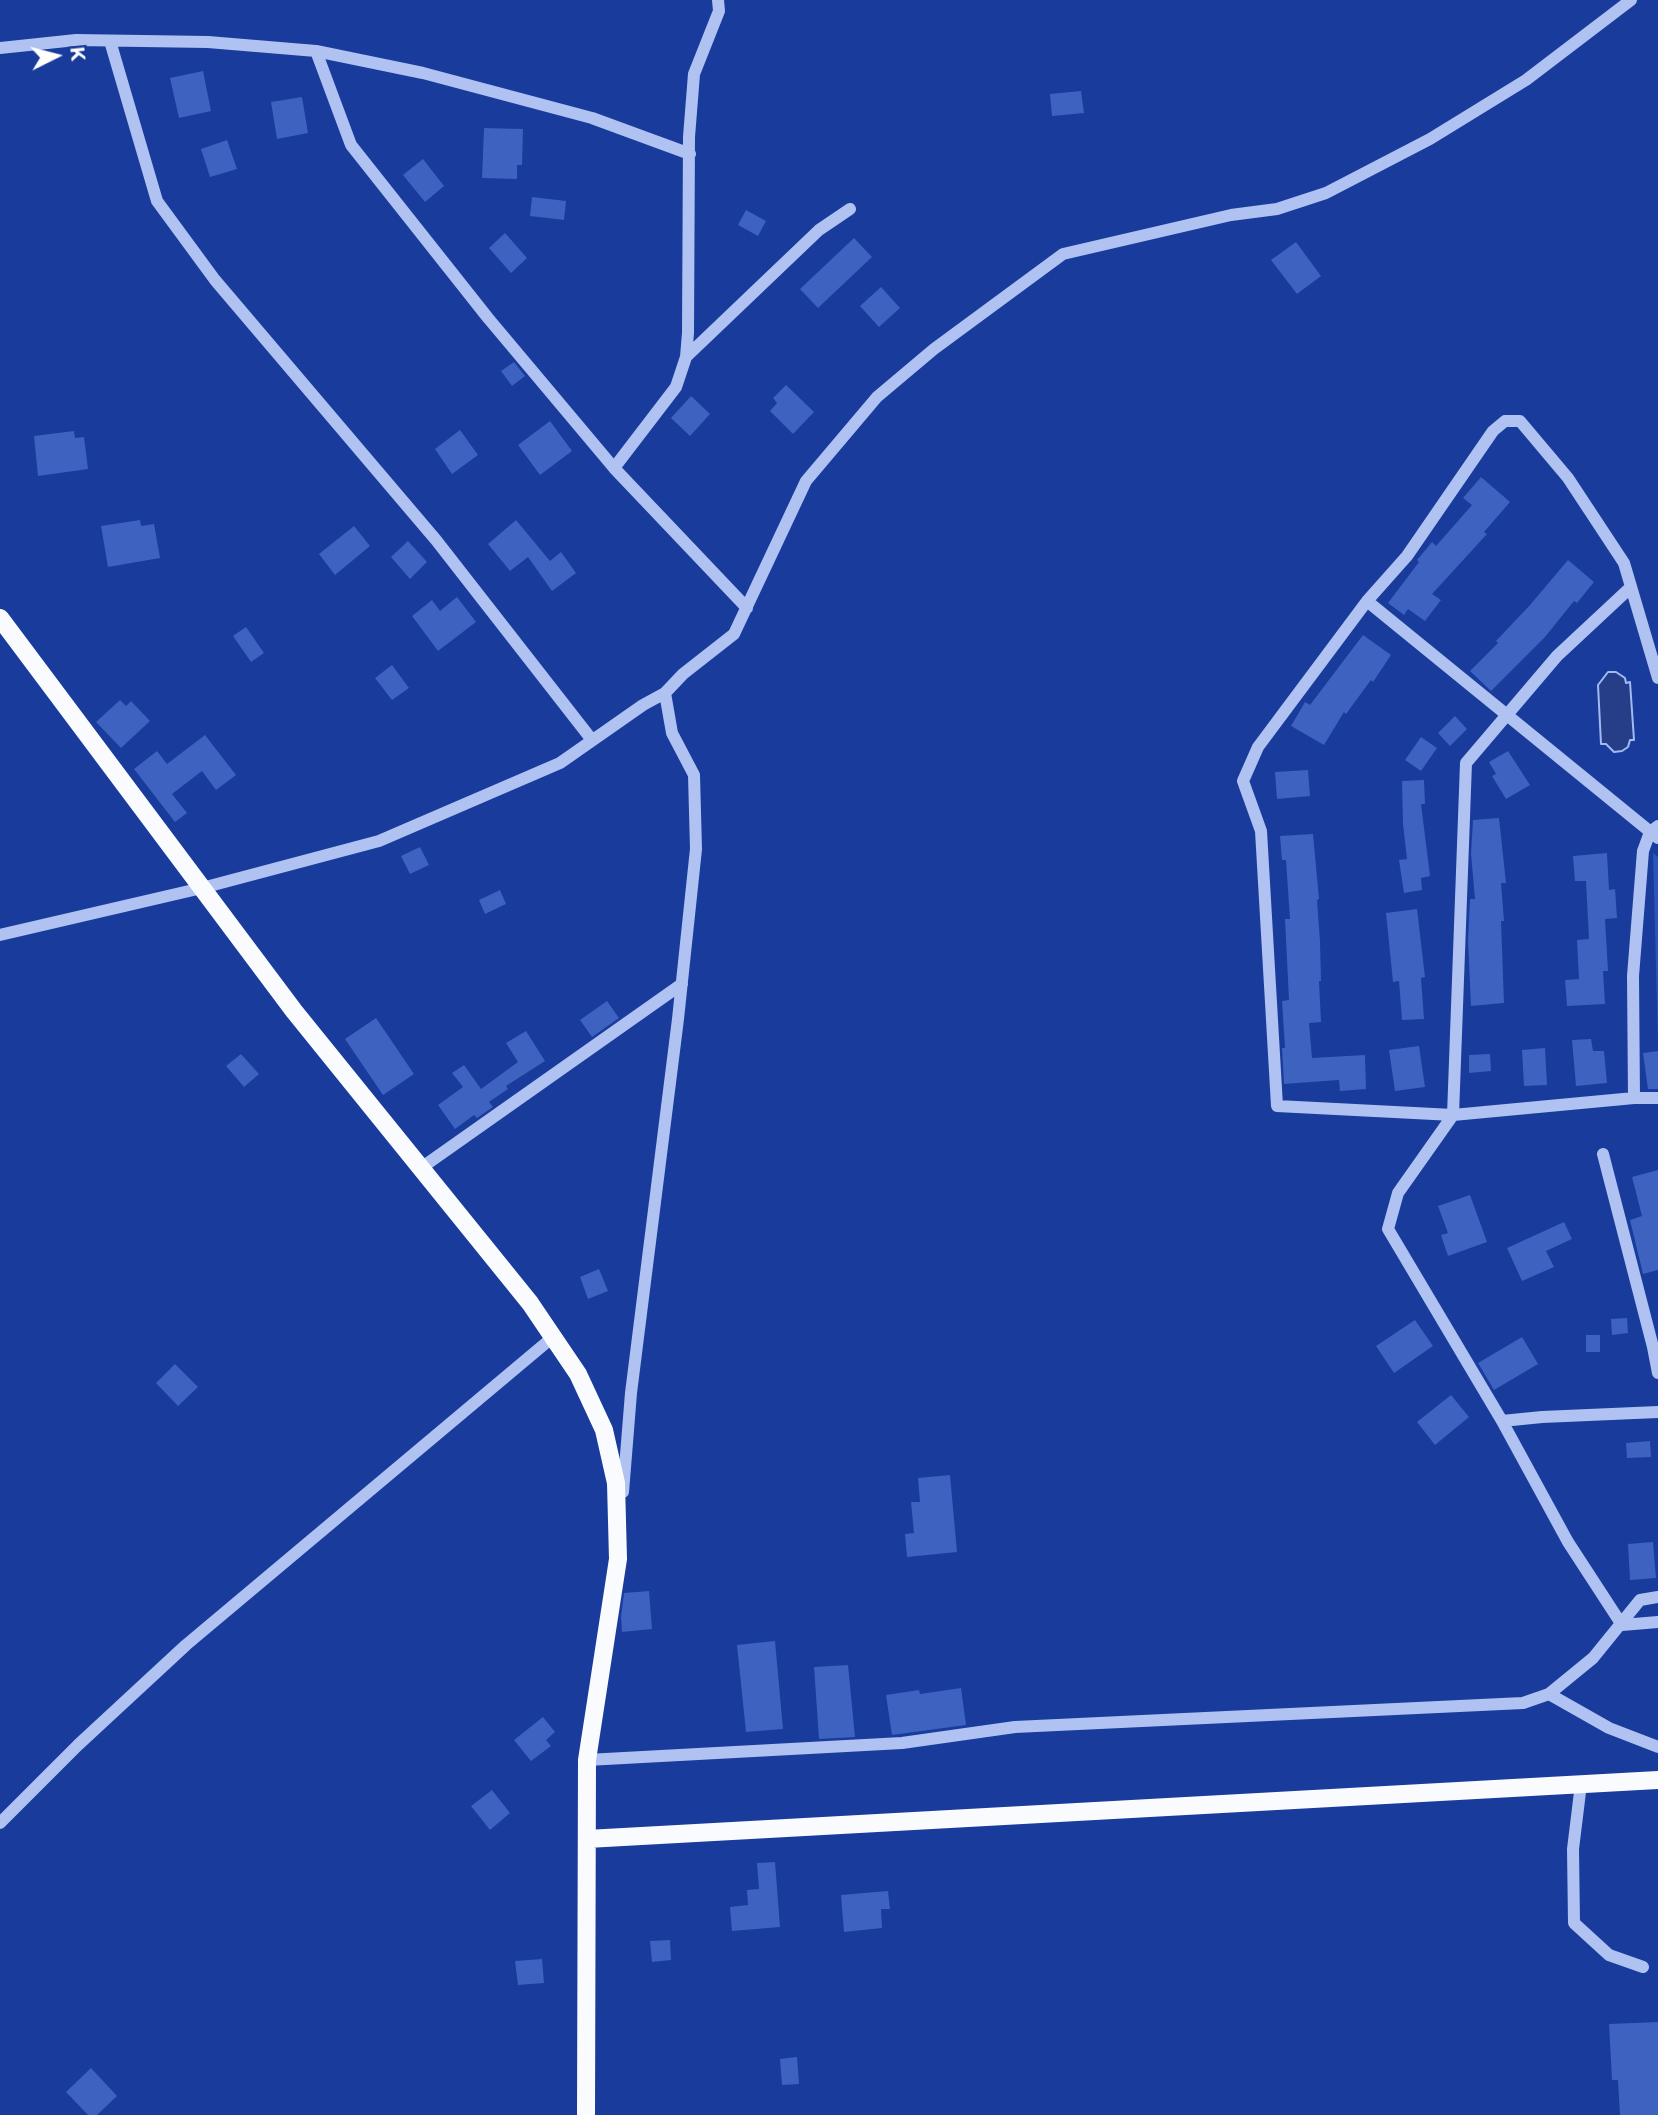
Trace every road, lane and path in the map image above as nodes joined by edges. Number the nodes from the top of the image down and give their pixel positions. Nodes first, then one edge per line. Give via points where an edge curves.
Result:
1 (718, 0) edge
2 (1631, 0) edge
3 (110, 41) junction
4 (0, 48) edge
5 (316, 51) junction
6 (690, 154) junction
7 (850, 209) dead end
8 (686, 357) junction
9 (614, 468) junction
10 (1631, 587) junction
11 (1367, 601) junction
12 (747, 608) junction
13 (0, 618) edge
14 (1658, 678) edge
15 (665, 693) junction
16 (1507, 717) junction
17 (592, 740) junction
18 (1655, 832) edge
19 (202, 888) junction
20 (0, 935) edge
21 (682, 984) junction
22 (1634, 1098) junction
23 (1658, 1098) edge
24 (1453, 1115) junction
25 (1603, 1154) dead end
26 (421, 1168) junction
27 (553, 1337) junction
28 (1658, 1373) edge
29 (1658, 1412) edge
30 (1502, 1421) junction
31 (618, 1559) junction
32 (1658, 1597) edge
33 (1658, 1622) edge
34 (1622, 1625) junction
35 (1549, 1694) junction
36 (1658, 1747) edge
37 (587, 1760) junction
38 (1658, 1780) edge
39 (1581, 1784) junction
40 (0, 1823) edge
41 (587, 1839) junction
42 (1643, 1967) dead end
43 (586, 2115) edge

1 - 6 street via 719,11 694,75
2 - 12 street via 1526,80 1430,139 1326,193 1276,209 1063,254 933,349 877,397 806,481
3 - 4 street
3 - 5 street via 208,42
3 - 17 street via 157,201 215,280 436,540
5 - 6 street via 423,73 592,118
5 - 9 street via 351,145
6 - 8 street
7 - 8 street via 819,230
8 - 9 street via 676,387
9 - 12 street
10 - 11 street via 1624,563 1568,478 1520,421 1505,421 1493,431 1407,556
10 - 14 street
10 - 16 street via 1557,656
11 - 16 street
11 - 24 street via 1258,747 1243,780 1261,831 1277,1107
12 - 15 street via 734,634
13 - 19 main road
15 - 17 street
15 - 21 street via 672,733 694,775 696,849
16 - 18 street
16 - 24 street via 1466,763
17 - 19 street via 560,763 379,841
18 - 22 street via 1643,851 1633,976
19 - 20 street
19 - 26 main road
21 - 26 street
21 - 31 street via 631,1393
22 - 23 street
22 - 24 street
24 - 30 street via 1398,1193 1388,1229
25 - 28 street
26 - 27 main road
27 - 31 main road via 578,1374 604,1430 616,1483
27 - 40 street via 186,1645
29 - 30 street
30 - 34 street via 1568,1542
31 - 37 main road
32 - 34 street via 1640,1600
33 - 34 street
34 - 35 street via 1593,1658
35 - 36 street via 1609,1728
35 - 37 street via 1523,1703 1015,1727 902,1743
37 - 41 main road
38 - 39 main road
39 - 41 main road
39 - 42 street via 1573,1849 1574,1923 1609,1955
41 - 43 main road

